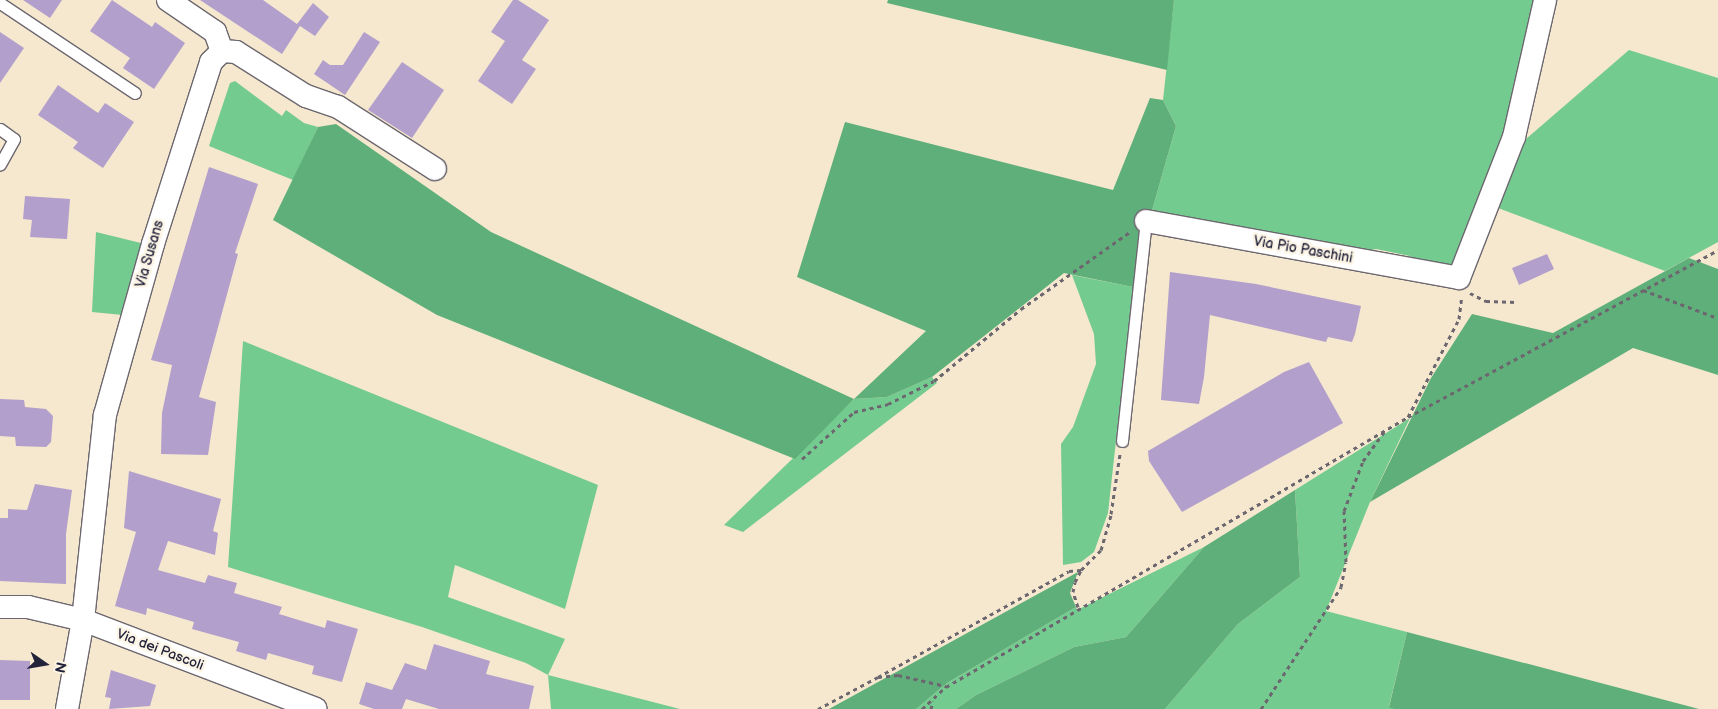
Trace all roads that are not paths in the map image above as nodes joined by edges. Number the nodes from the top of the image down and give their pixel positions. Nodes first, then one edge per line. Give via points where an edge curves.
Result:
1 (168, 0) edge
2 (1545, 0) edge
3 (0, 3) edge
4 (222, 51) junction
5 (135, 93) dead end
6 (0, 129) edge
7 (0, 164) edge
8 (435, 169) dead end
9 (1146, 220) joint
10 (1122, 441) road end
11 (0, 607) edge
12 (83, 620) junction
13 (67, 709) edge
14 (316, 709) edge

1 - 4 street via 215,32
2 - 9 street, Via Pio Paschini via 1514,137 1460,278
3 - 5 lane
4 - 8 street via 236,52 306,96 338,107
4 - 12 street, Via Susans via 211,62 153,244 105,415
6 - 7 lane via 14,139
9 - 10 lane
11 - 12 street, Via dei Pascoli via 28,607
12 - 13 street, Via Susans
12 - 14 street, Via dei Pascoli

